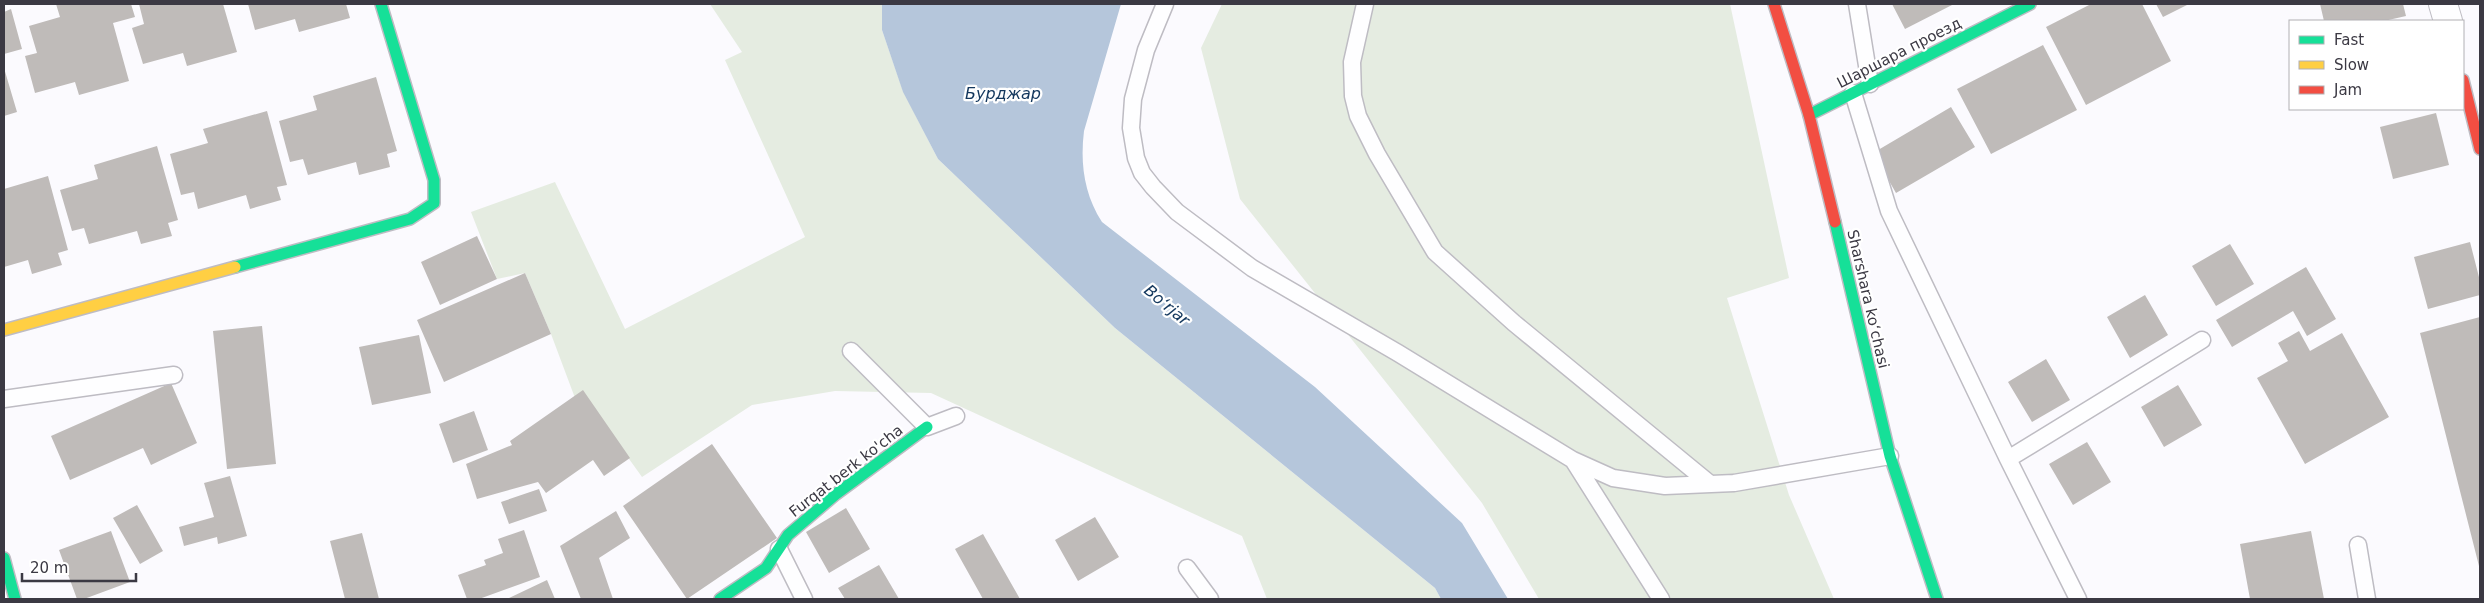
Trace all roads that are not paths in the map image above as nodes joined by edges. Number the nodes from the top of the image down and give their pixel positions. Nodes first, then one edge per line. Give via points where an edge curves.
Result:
1 (382, 4) edge
2 (1165, 4) edge
3 (1365, 4) edge
4 (1774, 4) edge
5 (1856, 4) edge
6 (2030, 4) edge
7 (2443, 4) edge
8 (2448, 20) edge
9 (1870, 84) junction
10 (2464, 84) edge
11 (1853, 93) junction
12 (1809, 115) junction
13 (2480, 149) edge
14 (4, 330) edge
15 (2202, 340) dead end
16 (851, 352) dead end
17 (174, 376) dead end
18 (4, 399) edge
19 (956, 416) dead end
20 (927, 428) junction
21 (1890, 456) junction
22 (2008, 458) junction
23 (1573, 460) junction
24 (1709, 483) junction
25 (2358, 546) dead end
26 (779, 549) junction
27 (4, 558) edge
28 (1187, 568) dead end
29 (15, 599) edge
30 (720, 599) edge
31 (804, 599) edge
32 (1210, 599) edge
33 (1661, 599) edge
34 (1937, 599) edge
35 (2078, 599) edge
36 (2367, 599) edge

1 - 14 street via 434,180 434,203 410,218
2 - 23 lane via 1146,50 1133,99 1131,128 1136,158 1153,187 1178,212 1252,268 1398,352
3 - 24 lane via 1352,62 1353,96 1358,116 1435,252 1521,329
4 - 12 street, Sharshara koʻchasi
5 - 9 lane
6 - 9 street, Шаршара проезд
7 - 8 street
9 - 11 street, Шаршара проезд
10 - 13 street
11 - 12 street, Шаршара проезд
11 - 22 lane via 1889,211
12 - 21 street, Sharshara koʻchasi
15 - 22 lane
16 - 20 lane
17 - 18 lane
19 - 20 lane
20 - 26 street, Furqat berk ko'cha via 836,494 788,535
21 - 24 lane via 1734,483
21 - 34 street, Sharshara koʻchasi
22 - 35 lane
23 - 24 lane via 1613,478 1646,484
23 - 33 lane
25 - 36 lane
26 - 30 street, Furqat berk ko'cha via 766,568
26 - 31 lane
27 - 29 street
28 - 32 lane

